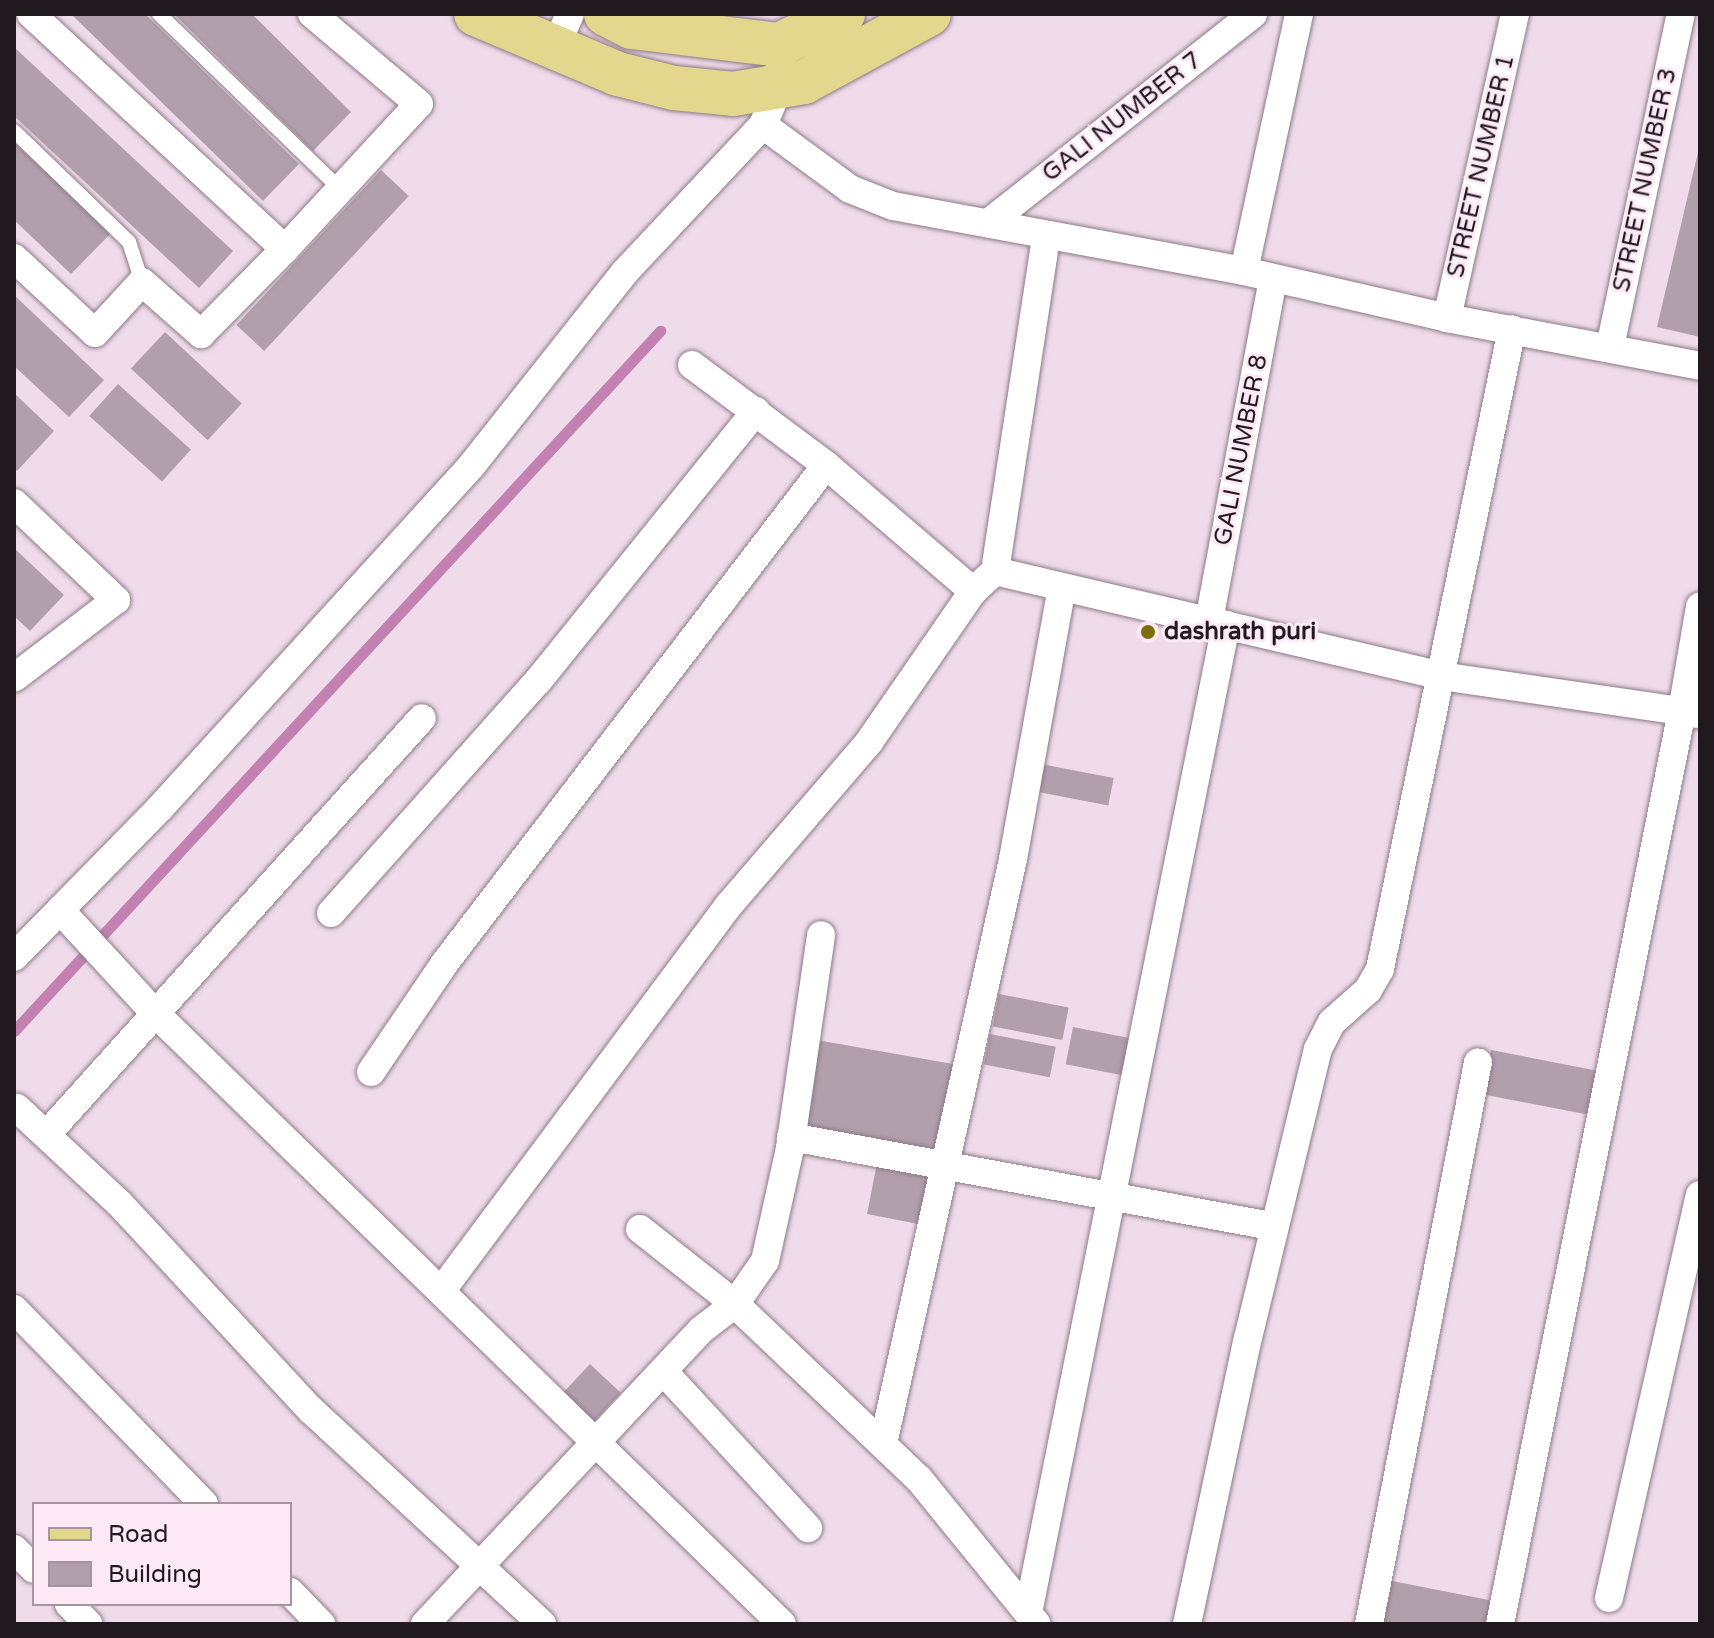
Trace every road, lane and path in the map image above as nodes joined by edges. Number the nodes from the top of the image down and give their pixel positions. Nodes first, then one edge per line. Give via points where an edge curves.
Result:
1 (31, 14) edge
2 (159, 14) edge
3 (312, 14) edge
4 (476, 14) edge
5 (606, 14) edge
6 (843, 14) edge
7 (929, 14) edge
8 (1253, 14) edge
9 (1299, 14) edge
10 (1515, 14) edge
11 (1681, 14) edge
12 (562, 32) edge
13 (779, 45) junction
14 (770, 107) junction
15 (14, 131) edge
16 (340, 189) junction
17 (991, 221) junction
18 (1046, 236) junction
19 (285, 249) junction
20 (14, 258) edge
21 (1244, 271) junction
22 (1273, 279) junction
23 (142, 282) junction
24 (1447, 318) junction
25 (1512, 329) junction
26 (1610, 347) junction
27 (692, 365) dead end
28 (1700, 366) edge
29 (756, 411) junction
30 (826, 465) junction
31 (14, 503) edge
32 (995, 571) junction
33 (1062, 587) junction
34 (973, 591) junction
35 (1700, 607) edge
36 (1217, 623) junction
37 (1441, 676) junction
38 (14, 678) edge
39 (1691, 713) edge
40 (422, 718) dead end
41 (331, 913) dead end
42 (69, 920) junction
43 (821, 935) dead end
44 (14, 957) edge
45 (153, 1011) junction
46 (1478, 1062) dead end
47 (371, 1072) dead end
48 (17, 1108) dead end
49 (46, 1135) junction
50 (791, 1137) junction
51 (945, 1164) junction
52 (1700, 1195) edge
53 (1111, 1199) junction
54 (1275, 1227) junction
55 (640, 1229) dead end
56 (442, 1290) junction
57 (735, 1304) junction
58 (14, 1309) edge
59 (663, 1371) junction
60 (883, 1444) junction
61 (595, 1446) junction
62 (202, 1502) edge
63 (808, 1528) dead end
64 (14, 1549) edge
65 (32, 1567) edge
66 (477, 1567) junction
67 (292, 1594) edge
68 (1609, 1598) dead end
69 (71, 1606) edge
70 (1032, 1619) edge
71 (88, 1624) edge
72 (321, 1624) edge
73 (425, 1624) edge
74 (542, 1624) edge
75 (782, 1624) edge
76 (1187, 1624) edge
77 (1369, 1624) edge
78 (1500, 1624) edge

1 - 19 street
2 - 16 lane
3 - 16 street via 419,104
4 - 12 main road
5 - 13 main road via 632,27
6 - 13 main road
7 - 14 main road
8 - 17 street, GALI NUMBER 7
9 - 21 street
10 - 24 street, STREET NUMBER 1
11 - 26 street, STREET NUMBER 3
12 - 14 main road via 674,88 733,94
13 - 14 street
14 - 17 street via 806,154 850,189 893,206
14 - 42 street via 624,273 472,465 160,808
15 - 23 lane via 129,242
16 - 19 street
17 - 18 street
18 - 21 street
18 - 32 street
19 - 23 street via 201,334
20 - 23 street via 95,333
21 - 22 street
22 - 24 street
22 - 36 street, GALI NUMBER 8
24 - 25 street
25 - 26 street
25 - 37 street
26 - 28 street
27 - 29 street
29 - 30 street
29 - 41 street via 538,681
30 - 34 street
30 - 47 street via 444,964
31 - 38 street via 116,600
32 - 33 street
32 - 34 street
33 - 36 street
33 - 51 street via 1013,859
34 - 56 street via 869,742 729,905
35 - 39 street
36 - 37 street
36 - 53 street, GALI NUMBER 8
37 - 39 street
37 - 54 street via 1380,969 1368,990 1332,1022 1318,1049
39 - 78 street
40 - 45 street
42 - 44 street
42 - 45 street
43 - 50 street
45 - 49 street
45 - 56 street
46 - 77 street
48 - 49 street
49 - 66 street via 120,1204 311,1410
50 - 51 street
50 - 57 street via 771,1248
51 - 53 street
51 - 60 street
52 - 68 street
53 - 54 street
53 - 70 street, GALI NUMBER 8
54 - 76 street
55 - 57 street
56 - 61 street
57 - 59 street
57 - 60 street
58 - 62 street
59 - 61 street
59 - 63 street
60 - 70 street via 919,1479
61 - 66 street
61 - 75 street
64 - 65 street
66 - 73 street
66 - 74 street
67 - 72 street
69 - 71 street

